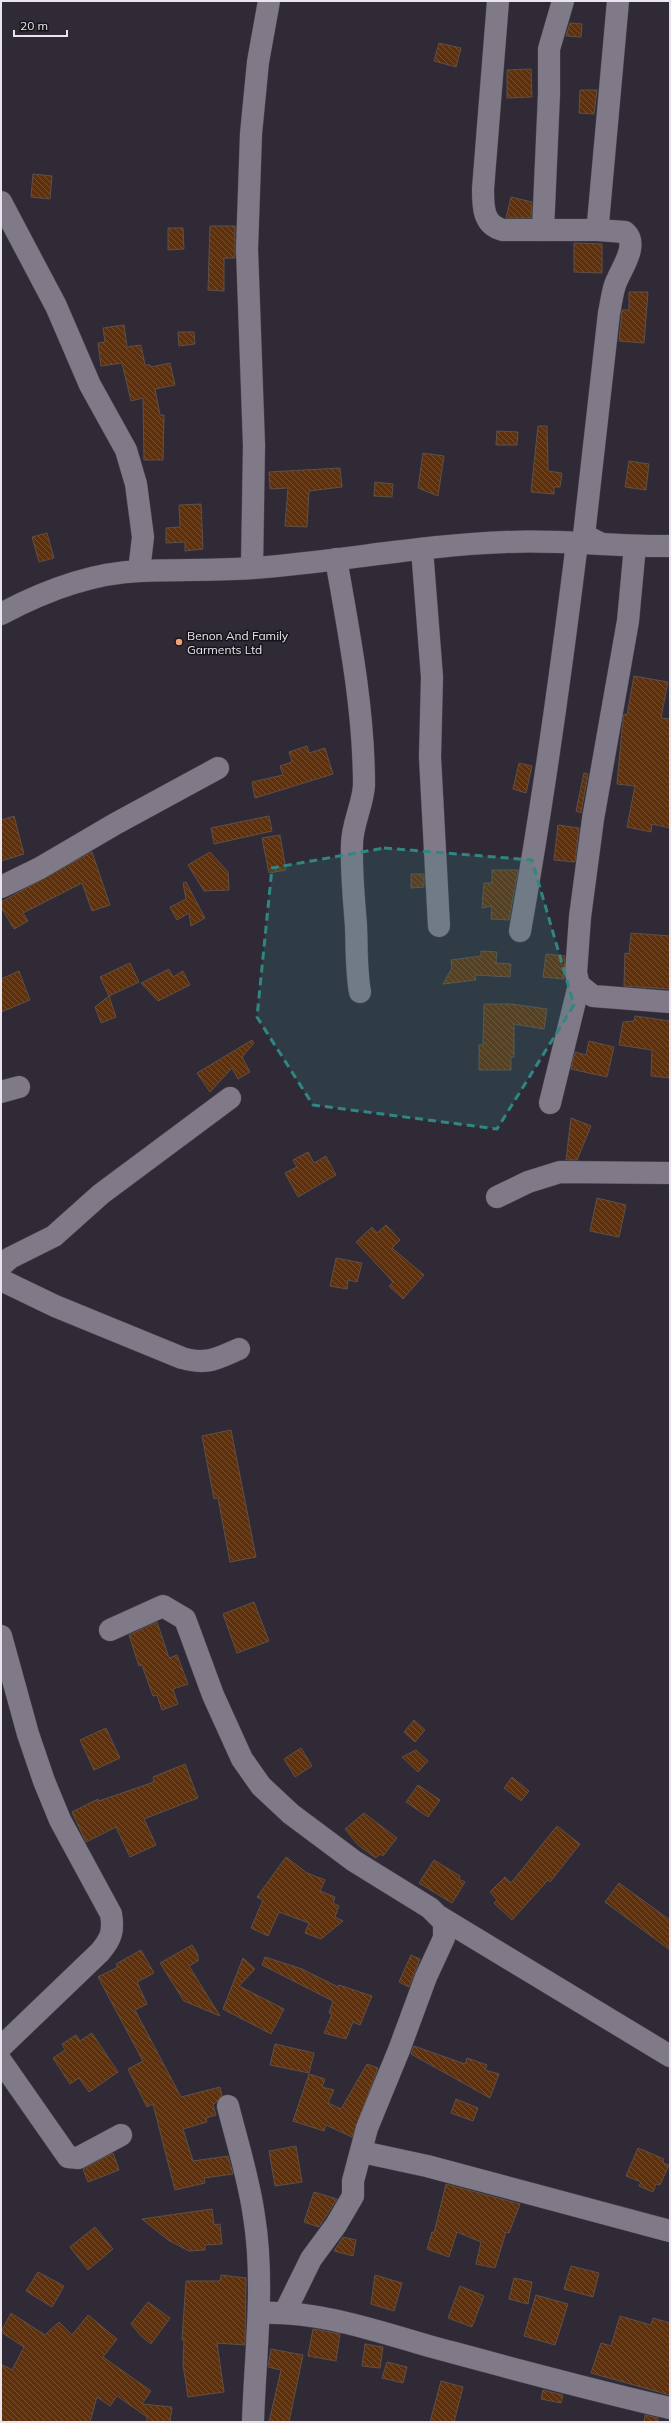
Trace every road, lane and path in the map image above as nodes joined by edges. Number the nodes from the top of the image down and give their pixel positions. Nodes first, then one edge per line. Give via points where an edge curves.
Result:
1 (269, 1) edge
2 (498, 1) edge
3 (563, 1) edge
4 (618, 1) edge
5 (1, 202) edge
6 (543, 230) junction
7 (598, 230) junction
8 (577, 543) junction
9 (602, 544) junction
10 (635, 546) junction
11 (670, 546) edge
12 (422, 549) junction
13 (336, 559) junction
14 (252, 568) junction
15 (139, 571) junction
16 (1, 614) edge
17 (218, 768) dead end
18 (1, 887) edge
19 (439, 926) dead end
20 (520, 931) dead end
21 (579, 985) junction
22 (360, 992) dead end
23 (670, 1002) edge
24 (230, 1098) dead end
25 (550, 1103) dead end
26 (670, 1173) edge
27 (497, 1197) dead end
28 (1, 1266) edge
29 (1, 1280) edge
30 (239, 1349) dead end
31 (110, 1630) dead end
32 (1, 1636) edge
33 (440, 1917) junction
34 (1, 2047) edge
35 (670, 2056) edge
36 (1, 2061) edge
37 (228, 2106) dead end
38 (121, 2135) dead end
39 (362, 2152) junction
40 (670, 2231) edge
41 (285, 2312) junction
42 (259, 2313) junction
43 (670, 2408) edge
44 (253, 2422) edge

1 - 14 street via 258,62 251,134 246,249 254,445
2 - 6 street via 483,189 485,214 496,228 503,230
3 - 6 street via 548,49 549,94
4 - 7 street
5 - 15 street via 56,306 90,385 126,450 136,484 143,537
6 - 7 street
7 - 9 street via 625,232 631,239 630,248 615,285 609,313 584,535
8 - 9 street
8 - 12 street via 507,542
8 - 20 street via 542,805
9 - 10 street
10 - 11 street
10 - 21 street via 628,621 593,818 580,917 576,972
12 - 13 street
12 - 19 street via 432,676 430,757
13 - 14 street
13 - 22 street via 353,654 364,785 352,842 356,967
14 - 15 street
15 - 16 street via 53,588
17 - 18 street via 40,868
21 - 23 street via 593,996
21 - 25 street
24 - 28 street via 100,1194 54,1236 10,1258
26 - 27 street via 560,1172 528,1182
29 - 30 street via 54,1306 182,1358 211,1362
31 - 33 street via 163,1606 185,1619 213,1695 242,1759 261,1786 291,1814 354,1861 430,1908
32 - 34 street via 44,1781 60,1820 111,1914 113,1926 110,1940 100,1952
33 - 35 street
33 - 39 street via 446,1930 444,1938 426,1977 367,2128
36 - 38 street via 68,2157 78,2158
37 - 42 street via 254,2215
39 - 40 street via 427,2166
39 - 41 street via 353,2181 352,2196 336,2225 311,2259
41 - 42 street
41 - 43 street via 346,2324 580,2387
42 - 44 street

